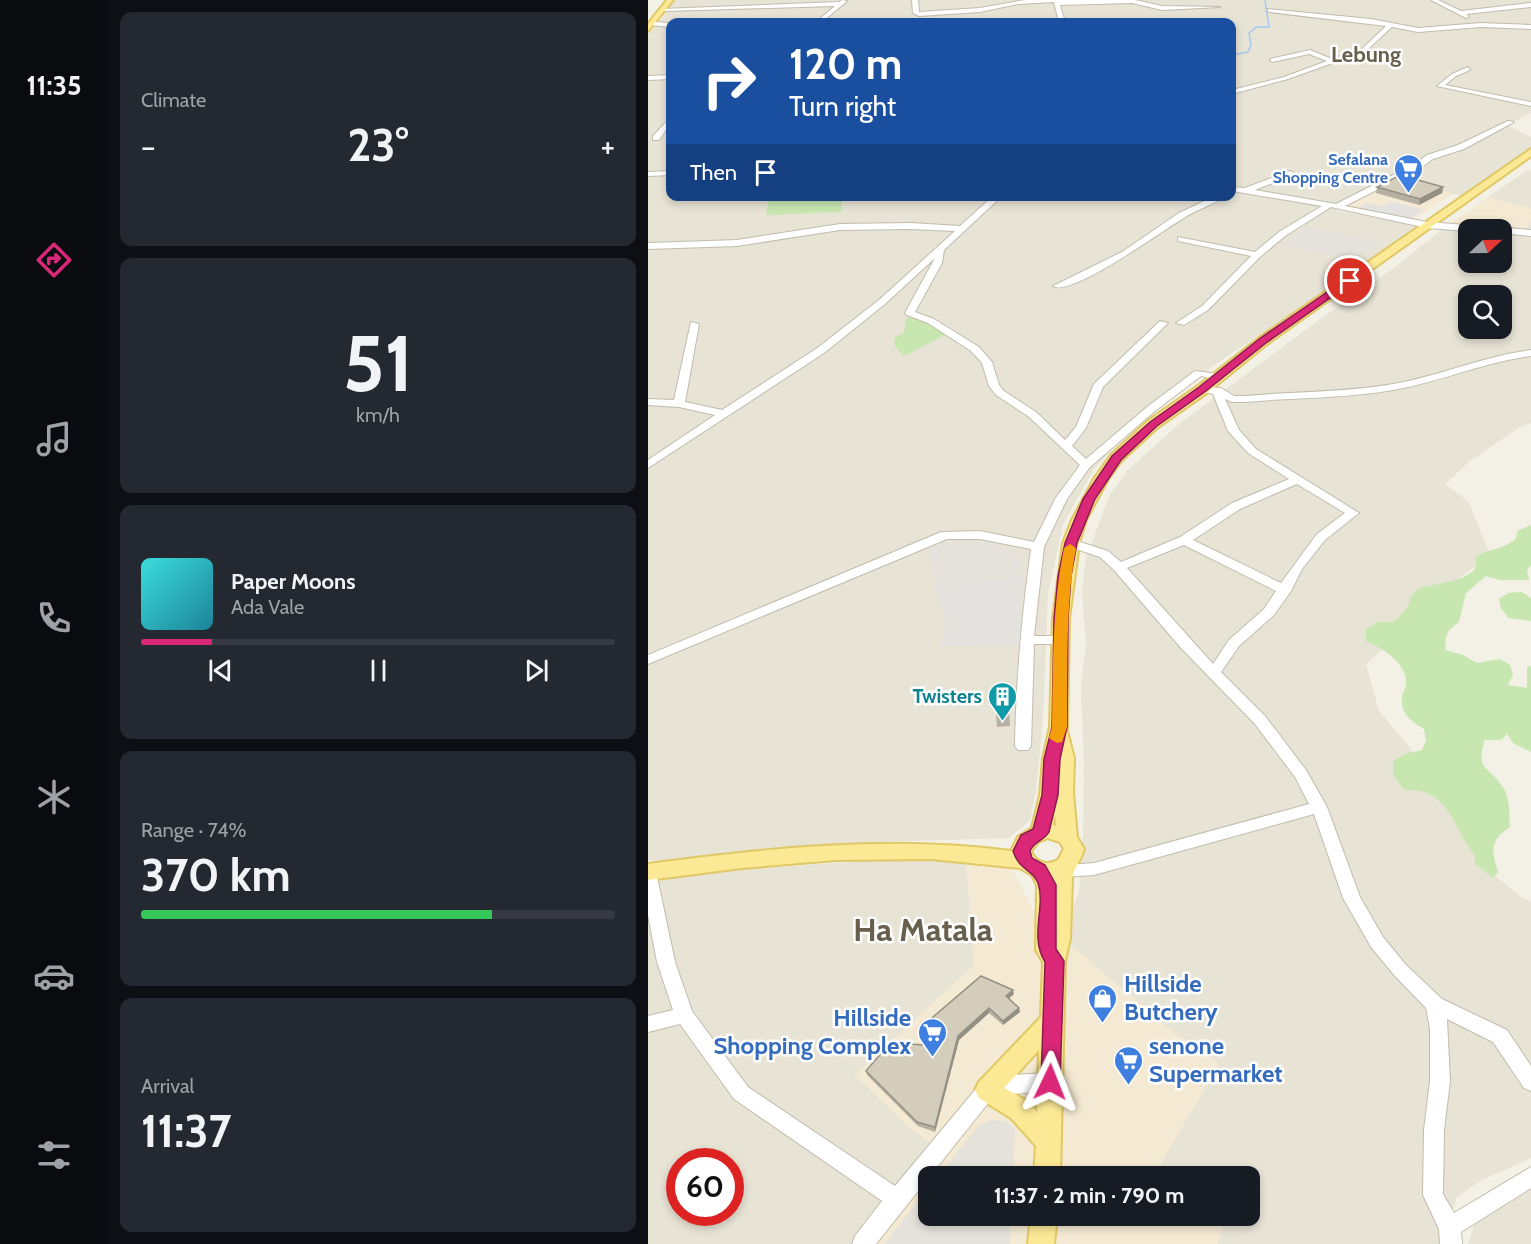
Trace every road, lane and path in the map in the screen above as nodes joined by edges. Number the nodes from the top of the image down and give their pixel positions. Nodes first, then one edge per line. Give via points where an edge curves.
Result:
1 (670, 0) edge
2 (915, 0) edge
3 (1157, 0) edge
4 (1356, 0) edge
5 (1366, 0) edge
6 (1434, 0) edge
7 (1056, 1) edge
8 (843, 2) edge
9 (1147, 3) junction
10 (1531, 5) edge
11 (1217, 7) dead end
12 (665, 9) junction
13 (1269, 10) dead end
14 (1460, 13) junction
15 (824, 18) edge
16 (1061, 18) edge
17 (651, 24) edge
18 (666, 25) edge
19 (1390, 25) junction
20 (1481, 25) junction
21 (1531, 27) edge
22 (1272, 60) dead end
23 (1331, 61) junction
24 (1468, 69) dead end
25 (666, 77) edge
26 (648, 78) edge
27 (1236, 91) edge
28 (1531, 104) edge
29 (1510, 122) dead end
30 (666, 124) edge
31 (652, 138) edge
32 (1531, 152) edge
33 (666, 173) edge
34 (1290, 173) dead end
35 (648, 174) edge
36 (1236, 191) edge
37 (992, 201) edge
38 (1211, 201) edge
39 (1332, 206) junction
40 (1403, 220) junction
41 (960, 229) junction
42 (1422, 229) junction
43 (1458, 229) edge
44 (1512, 231) edge
45 (1531, 232) edge
46 (1181, 239) dead end
47 (648, 246) edge
48 (940, 249) junction
49 (1257, 255) junction
50 (1058, 286) dead end
51 (1163, 323) dead end
52 (1181, 323) dead end
53 (694, 324) dead end
54 (1531, 353) edge
55 (1218, 377) junction
56 (1203, 389) junction
57 (1217, 392) junction
58 (648, 402) edge
59 (679, 404) junction
60 (726, 414) junction
61 (1066, 446) junction
62 (648, 465) edge
63 (1086, 465) junction
64 (1299, 479) junction
65 (1184, 540) junction
66 (1071, 543) junction
67 (1038, 547) junction
68 (1119, 567) junction
69 (1284, 591) junction
70 (1027, 640) junction
71 (1061, 640) junction
72 (648, 660) edge
73 (1214, 672) junction
74 (1059, 727) junction
75 (1023, 746) dead end
76 (1318, 807) junction
77 (1041, 832) junction
78 (1067, 837) junction
79 (1029, 859) junction
80 (1063, 869) junction
81 (648, 872) edge
82 (1054, 961) junction
83 (1435, 1005) junction
84 (684, 1015) junction
85 (1053, 1020) junction
86 (648, 1024) edge
87 (1050, 1082) junction
88 (1531, 1082) edge
89 (987, 1090) junction
90 (1049, 1143) junction
91 (1048, 1166) edge
92 (1531, 1176) edge
93 (897, 1198) junction
94 (1043, 1226) edge
95 (1451, 1235) edge
96 (863, 1244) edge
97 (1041, 1244) edge

1 - 12 main road
2 - 7 street via 916,14
3 - 9 street
4 - 5 street
6 - 14 street
7 - 9 street
7 - 16 street
8 - 12 street
8 - 15 street
9 - 11 street via 1162,8
10 - 14 street
12 - 17 main road
13 - 19 street
14 - 20 street
17 - 18 street
19 - 20 street via 1418,30
19 - 23 street via 1364,50
20 - 21 street
22 - 23 street via 1310,52
23 - 27 street
24 - 28 street via 1440,86
25 - 26 street
29 - 39 street
30 - 31 street
32 - 42 main road
33 - 35 street
34 - 36 street
36 - 39 street
37 - 41 street
38 - 50 street via 1182,215 1125,254
39 - 40 street
39 - 49 street via 1282,234
40 - 42 street
40 - 42 street
41 - 47 street via 840,226 736,243
41 - 48 street
42 - 43 street
42 - 55 main road
44 - 45 street
46 - 49 street
48 - 60 street via 820,351
48 - 61 street via 942,258 910,313 931,321 975,349 987,362 1000,393 1032,414
49 - 52 street via 1205,308
51 - 61 street via 1098,386 1081,428
53 - 59 street
54 - 57 street via 1494,358 1395,387 1363,391 1239,399
55 - 56 main road
55 - 63 street via 1199,373
56 - 57 street
56 - 66 main road via 1154,424 1116,458 1089,499
57 - 64 street via 1233,431 1252,451
58 - 59 street
59 - 60 street
60 - 62 street
61 - 63 street
63 - 67 street via 1061,499
64 - 65 street via 1236,506
64 - 69 street via 1353,513 1321,537
65 - 68 street
65 - 69 street
66 - 68 street via 1104,554
66 - 71 main road
67 - 70 street
67 - 72 street via 980,535 945,535
68 - 73 street
69 - 73 street via 1269,612 1234,643
70 - 71 street
70 - 75 street
71 - 74 main road
73 - 76 street via 1260,720 1301,774
74 - 77 main road
74 - 78 main road via 1065,758
76 - 80 street via 1094,869
76 - 83 street via 1352,898 1377,942
77 - 78 main road
77 - 79 main road via 1033,835
78 - 80 main road via 1074,856
79 - 80 main road via 1047,871
79 - 81 main road via 895,850 777,857
79 - 82 main road via 1047,885 1047,950
80 - 82 main road via 1059,949
81 - 84 street via 666,962
82 - 85 main road
83 - 88 street via 1500,1036
83 - 95 street via 1440,1081 1433,1195
84 - 86 street
84 - 93 street via 741,1094
85 - 87 main road
85 - 89 main road
87 - 89 street
87 - 90 main road
89 - 90 main road via 1020,1110
89 - 93 street
90 - 91 main road
92 - 95 street
93 - 96 street
94 - 97 main road

